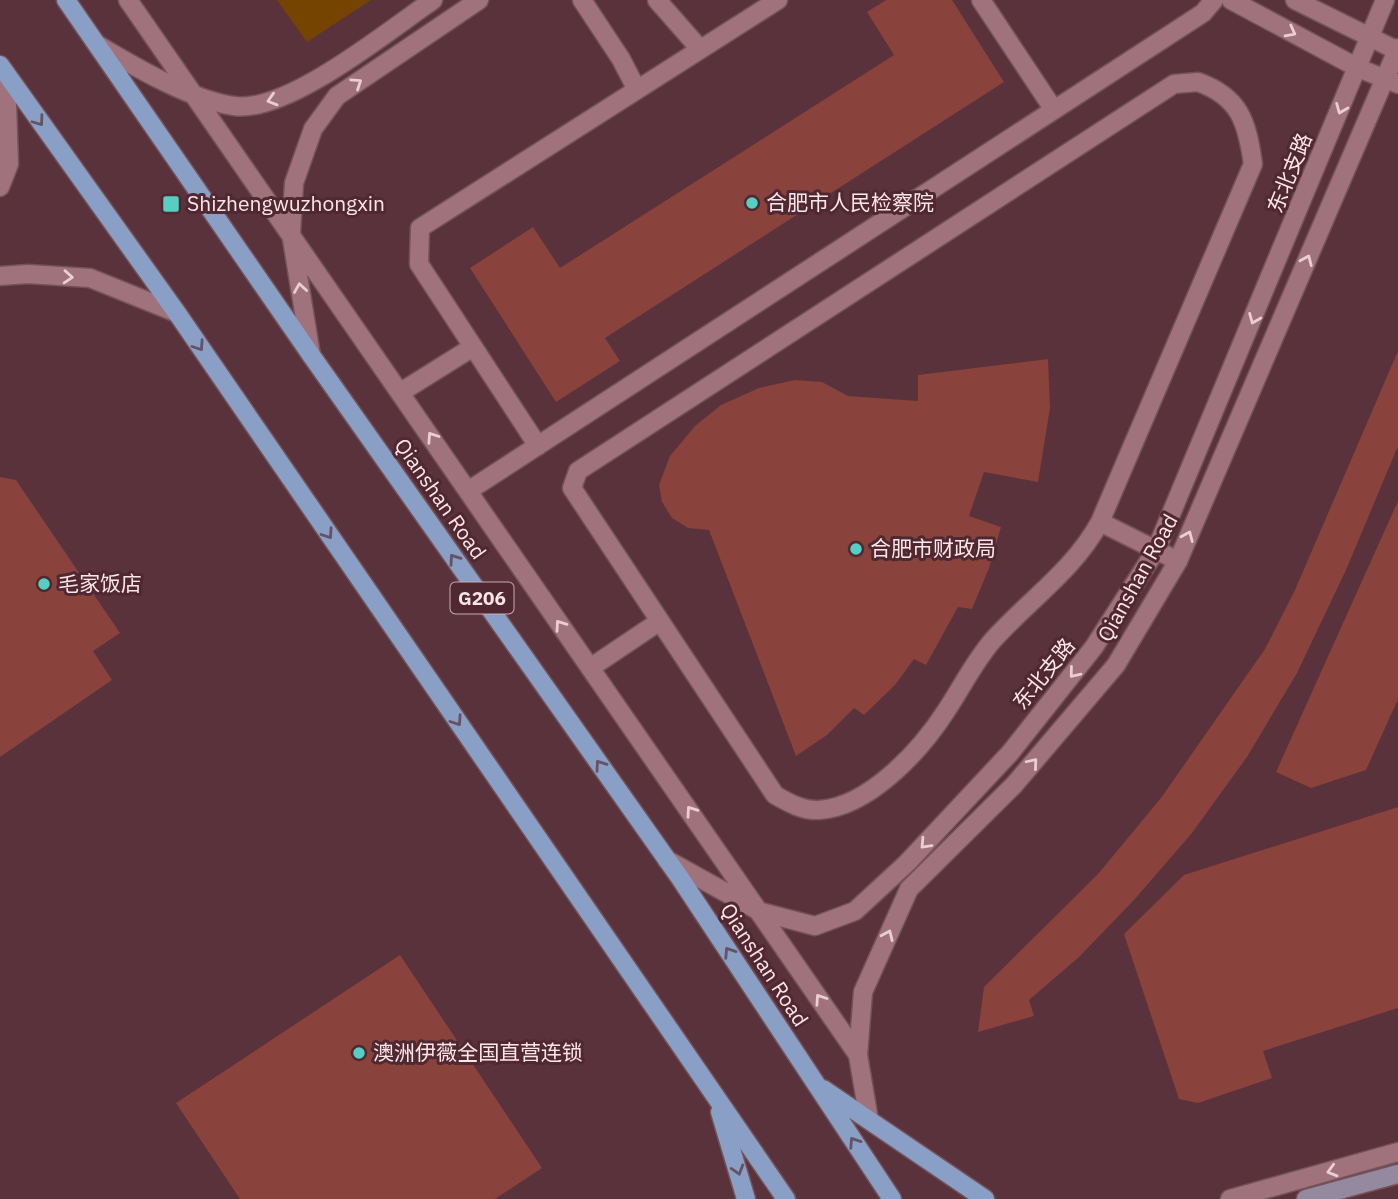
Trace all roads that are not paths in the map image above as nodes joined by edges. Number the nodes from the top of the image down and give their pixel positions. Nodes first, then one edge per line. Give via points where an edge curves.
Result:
1 (66, 0) edge
2 (128, 0) edge
3 (433, 0) edge
4 (479, 0) edge
5 (582, 0) edge
6 (657, 0) edge
7 (778, 0) edge
8 (981, 0) edge
9 (1214, 0) edge
10 (1231, 0) edge
11 (1295, 0) edge
12 (1385, 0) edge
13 (1370, 37) junction
14 (98, 45) junction
15 (700, 50) junction
16 (1398, 50) edge
17 (1358, 68) junction
18 (3, 69) edge
19 (1391, 83) edge
20 (636, 90) junction
21 (193, 93) junction
22 (1054, 110) junction
23 (0, 187) edge
24 (291, 233) junction
25 (0, 276) edge
26 (177, 313) junction
27 (473, 347) junction
28 (311, 355) junction
29 (401, 393) junction
30 (538, 446) junction
31 (468, 491) junction
32 (1100, 522) junction
33 (1156, 550) junction
34 (1178, 561) junction
35 (660, 621) junction
36 (590, 668) junction
37 (667, 860) junction
38 (761, 912) junction
39 (858, 1055) junction
40 (815, 1083) junction
41 (715, 1095) junction
42 (869, 1120) junction
43 (1398, 1152) edge
44 (1398, 1174) edge
45 (746, 1199) edge
46 (786, 1199) edge
47 (891, 1199) edge
48 (985, 1199) edge
49 (1230, 1199) edge
50 (1306, 1199) edge

1 - 14 main road, Qianshan Road / G206
2 - 21 street
3 -> 21 street via 308,85 270,103 235,107
24 -> 4 street via 294,183 313,129 337,96
5 - 20 street
6 - 15 street
7 - 15 street
8 - 22 street
9 - 22 street via 1203,13
10 -> 17 street
11 - 13 street
12 - 13 street, 东北支路
13 - 16 street
13 - 17 street, 东北支路
14 - 21 street via 142,72
14 - 28 main road, Qianshan Road / G206
15 - 20 street
16 - 19 street, Qianshan Road
17 - 19 street
17 -> 33 street, 东北支路
18 - 23 street via 9,163
18 -> 26 main road
34 -> 19 street, Qianshan Road
20 - 27 street via 420,228 419,264
21 - 24 street
22 - 30 street
28 -> 24 street
24 - 29 street
25 -> 26 street via 90,278
26 -> 41 main road
27 - 29 street
27 - 30 street
37 -> 28 main road, Qianshan Road / G206
31 -> 29 street
30 - 31 street
36 -> 31 street
32 - 33 street
32 - 35 street via 1063,575 975,661 921,744 888,778 843,806 818,810 794,806 775,795
32 - 35 street via 1253,164 1238,108 1218,89 1198,82 1174,84 578,471 572,488
33 - 34 street
33 -> 38 street, 东北支路 via 1094,647 1010,753 907,863 855,911 816,926
39 -> 34 street, Qianshan Road via 863,992 909,889 1014,785 1116,665
35 - 36 street
38 -> 36 street
37 - 38 street, 东北支路
40 -> 37 main road, Qianshan Road / G206
39 -> 38 street
39 - 42 street, Qianshan Road
40 - 42 main road
47 -> 40 main road, Qianshan Road / G206
41 -> 45 main road
41 - 46 main road
42 - 48 main road
43 -> 49 street
44 - 50 main road

